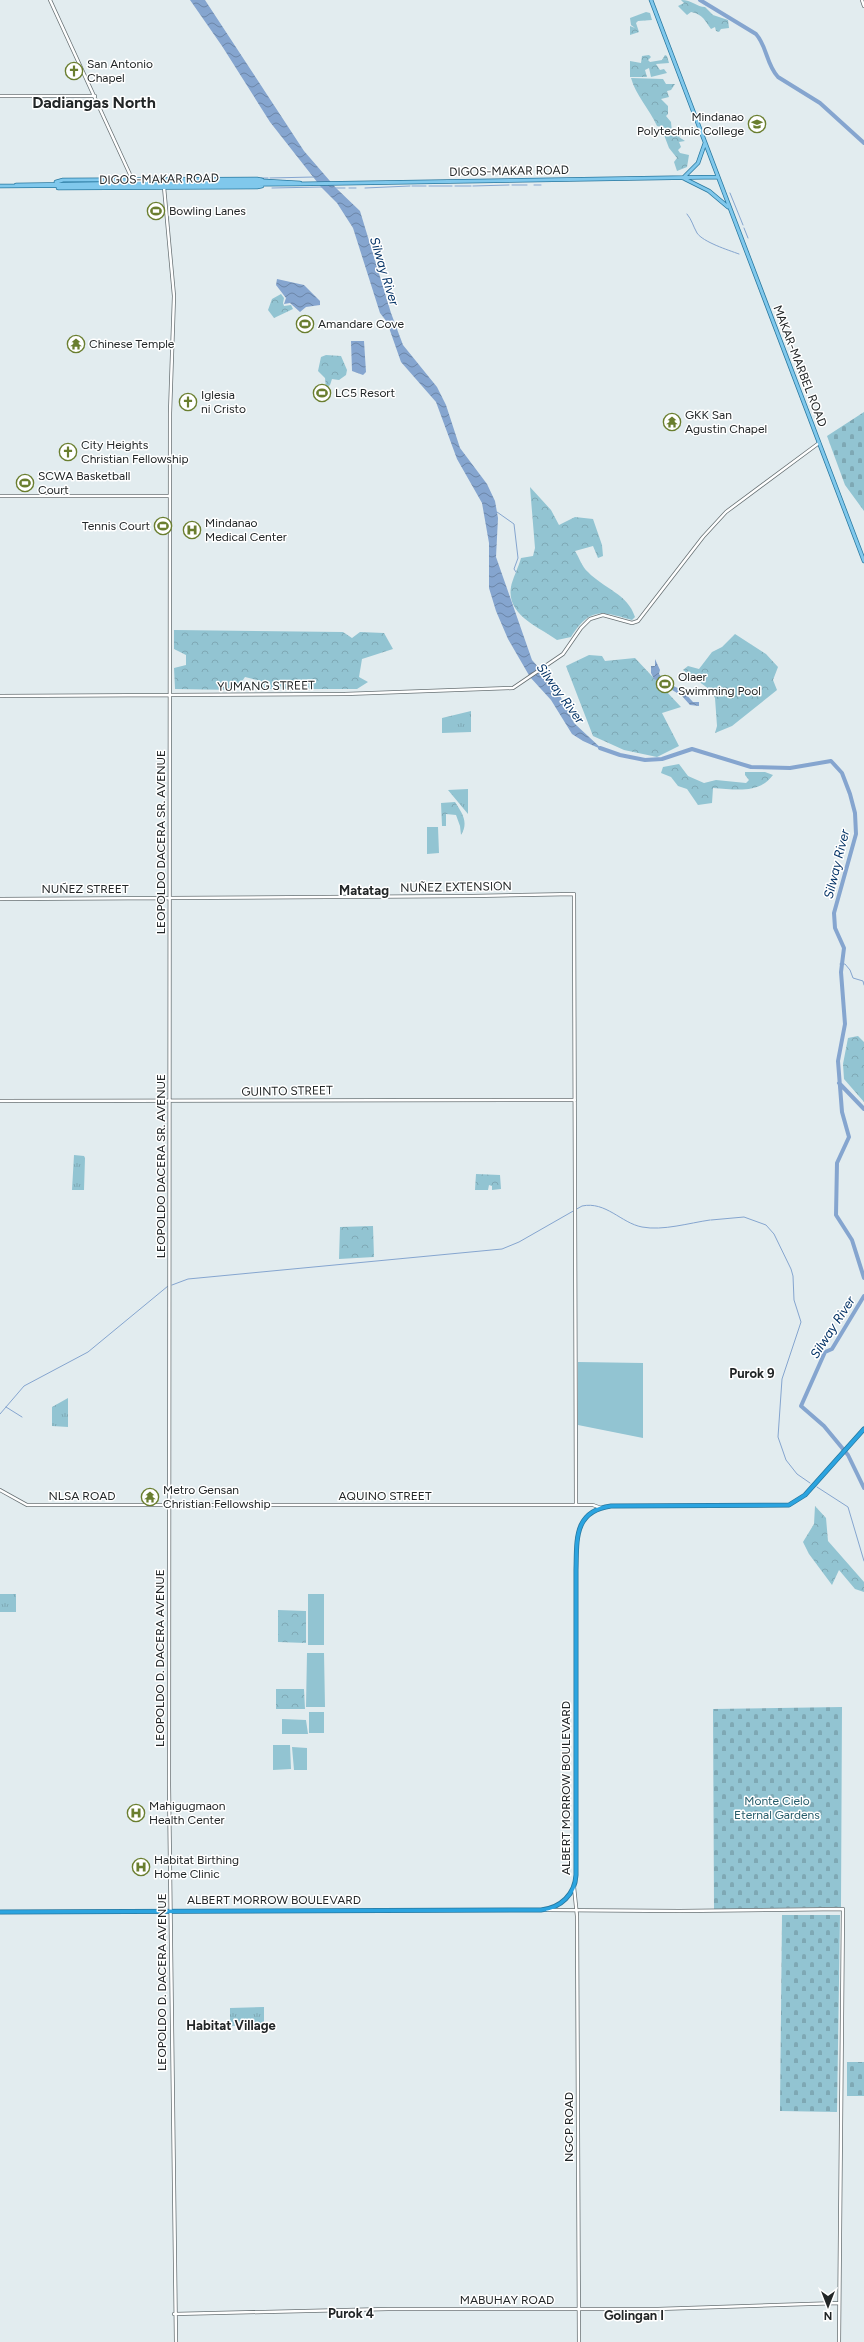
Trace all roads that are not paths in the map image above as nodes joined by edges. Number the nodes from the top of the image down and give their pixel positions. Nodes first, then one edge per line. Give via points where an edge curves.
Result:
1 (50, 0) edge
2 (651, 0) edge
3 (862, 0) edge
4 (864, 6) edge
5 (0, 96) edge
6 (95, 96) junction
7 (705, 143) junction
8 (718, 177) junction
9 (683, 178) junction
10 (164, 179) junction
11 (132, 180) junction
12 (265, 183) junction
13 (52, 185) junction
14 (0, 186) edge
15 (164, 188) junction
16 (136, 189) junction
17 (730, 210) junction
18 (819, 443) junction
19 (0, 496) edge
20 (170, 496) junction
21 (864, 561) edge
22 (0, 696) edge
23 (169, 696) junction
24 (170, 897) junction
25 (0, 899) edge
26 (575, 1100) junction
27 (0, 1101) edge
28 (170, 1101) junction
29 (863, 1430) edge
30 (0, 1490) edge
31 (576, 1505) junction
32 (169, 1506) junction
33 (601, 1508) junction
34 (574, 1886) junction
35 (544, 1909) junction
36 (170, 1910) junction
37 (576, 1911) junction
38 (0, 1912) edge
39 (839, 2303) junction
40 (579, 2308) junction
41 (174, 2314) junction
42 (176, 2342) edge
43 (579, 2342) edge
44 (839, 2342) edge

1 - 6 main road
2 - 7 main road, MAKAR-MARBEL ROAD
3 - 4 main road
5 - 6 main road
6 - 11 main road
7 - 8 main road, MAKAR-MARBEL ROAD
7 - 9 main road via 698,163
8 - 9 main road, DIGOS-MAKAR ROAD
8 - 17 main road, MAKAR-MARBEL ROAD
9 - 12 main road, DIGOS-MAKAR ROAD
9 - 17 main road via 709,190
10 - 11 main road, DIGOS-MAKAR ROAD
10 - 12 main road, DIGOS-MAKAR ROAD via 257,178
10 - 15 main road, LEOPOLDO DACERA SR. AVENUE
11 - 13 main road, DIGOS-MAKAR ROAD via 63,180
11 - 16 main road
12 - 13 main road, DIGOS-MAKAR ROAD
12 - 15 main road, DIGOS-MAKAR ROAD via 257,188
13 - 14 main road, DIGOS-MAKAR ROAD
13 - 16 main road, DIGOS-MAKAR ROAD via 63,189
15 - 16 main road, DIGOS-MAKAR ROAD
15 - 20 main road, LEOPOLDO DACERA SR. AVENUE via 174,296
17 - 18 main road, MAKAR-MARBEL ROAD
18 - 21 main road, MAKAR-MARBEL ROAD
18 - 23 main road, YUMANG STREET via 723,515 638,621 632,623 603,615 594,617 581,628 563,654 517,687 501,690
19 - 20 main road
20 - 23 main road, LEOPOLDO DACERA SR. AVENUE
22 - 23 main road, YUMANG STREET
23 - 24 main road, LEOPOLDO DACERA SR. AVENUE
24 - 25 main road, NUÑEZ STREET
24 - 26 main road, NUÑEZ EXTENSION via 574,894
24 - 28 main road, LEOPOLDO DACERA SR. AVENUE
26 - 28 main road, GUINTO STREET
26 - 31 main road
27 - 28 main road, GUINTO STREET
28 - 32 main road, LEOPOLDO DACERA SR. AVENUE
29 - 33 highway, ALBERT MORROW BOULEVARD via 823,1477 800,1499 789,1505
30 - 32 main road, NLSA ROAD via 25,1504
31 - 32 main road, AQUINO STREET
31 - 33 main road, AQUINO STREET via 595,1505
32 - 36 main road, LEOPOLDO D. DACERA AVENUE
33 - 34 highway, ALBERT MORROW BOULEVARD via 583,1521 576,1540 577,1793
34 - 35 highway, ALBERT MORROW BOULEVARD via 562,1902
34 - 37 main road, NGCP ROAD
35 - 36 highway, ALBERT MORROW BOULEVARD
35 - 37 main road
36 - 38 highway, ALBERT MORROW BOULEVARD
36 - 41 main road, LEOPOLDO D. DACERA AVENUE
37 - 39 main road via 843,1909
37 - 40 main road, NGCP ROAD
39 - 40 main road, MABUHAY ROAD
39 - 44 main road
40 - 41 main road, MABUHAY ROAD
40 - 43 main road, NGCP ROAD
41 - 42 main road, LEOPOLDO D. DACERA AVENUE

